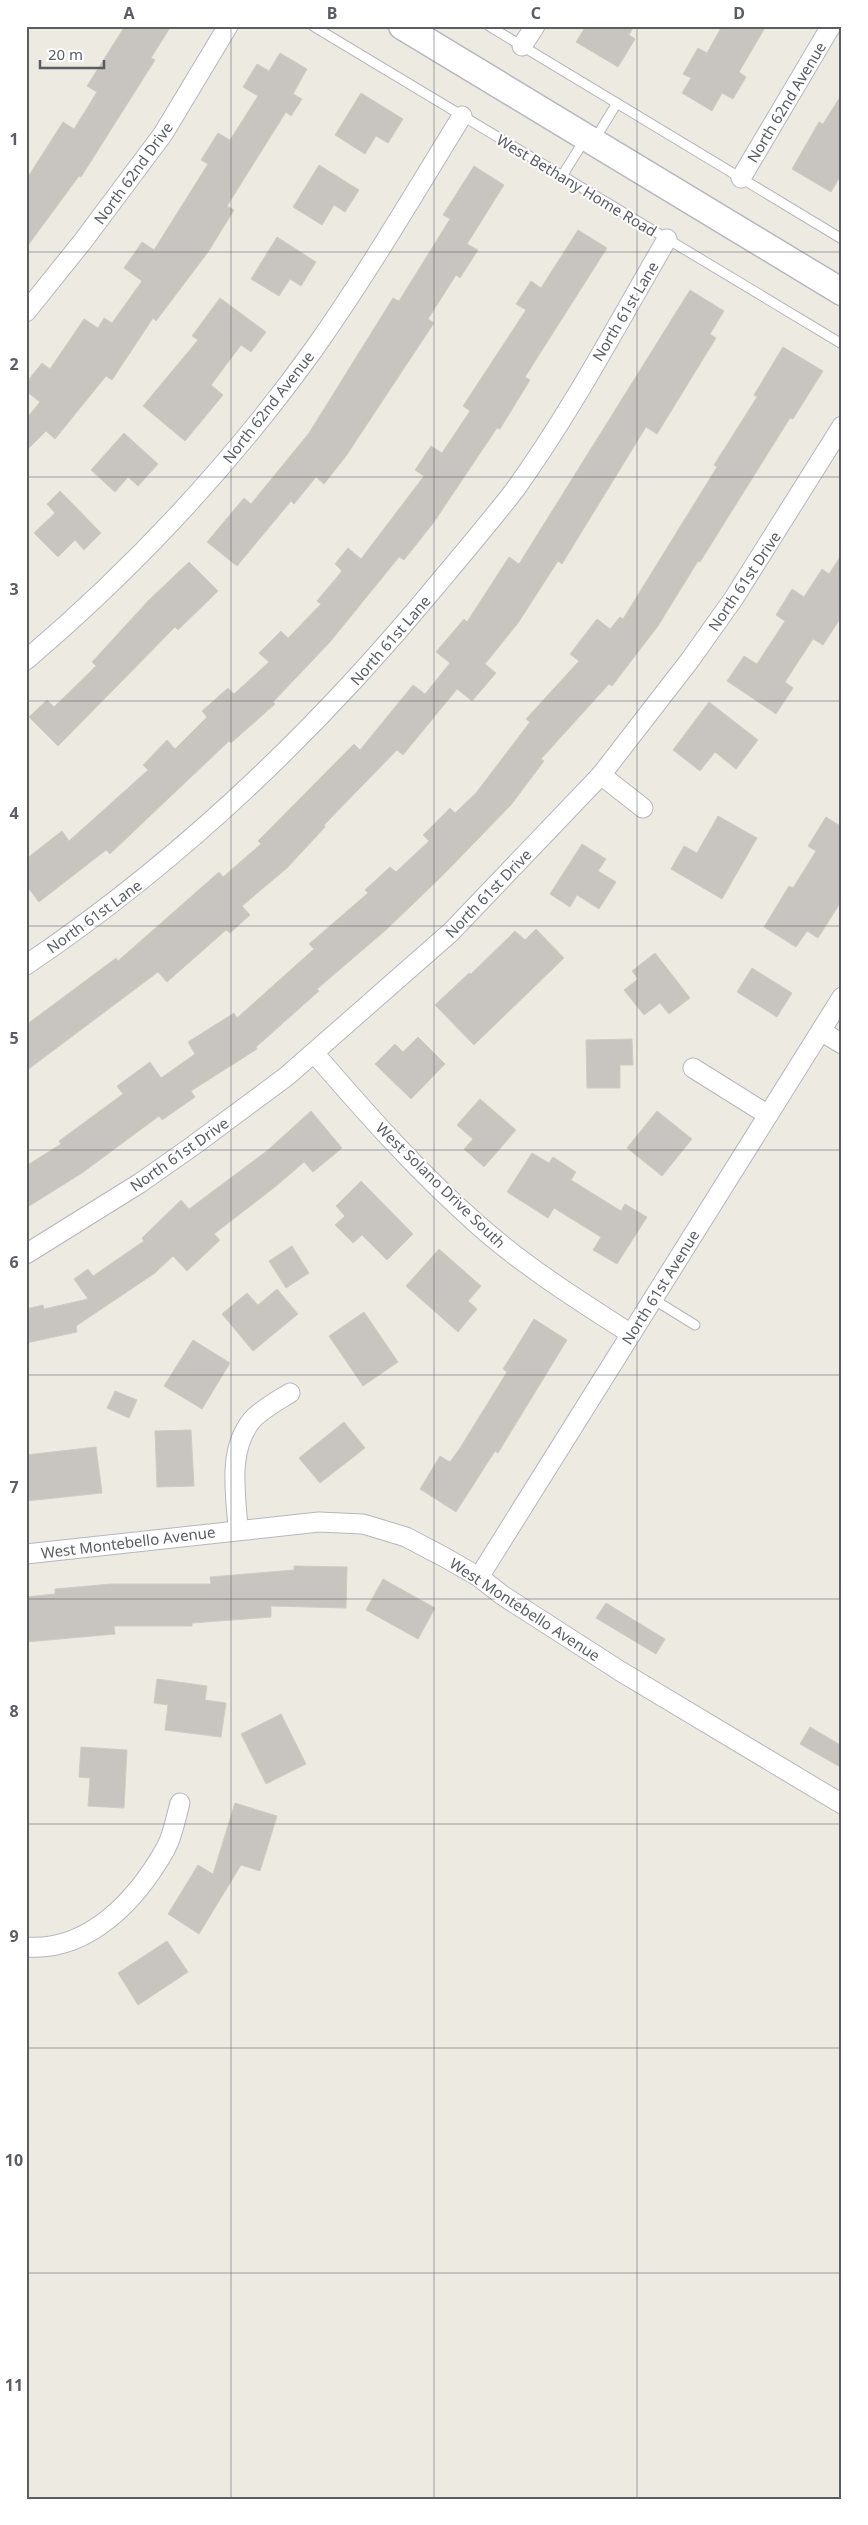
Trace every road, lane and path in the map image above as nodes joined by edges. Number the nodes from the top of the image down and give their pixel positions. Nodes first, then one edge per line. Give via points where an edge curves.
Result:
1 (228, 26) edge
2 (313, 26) edge
3 (402, 26) edge
4 (489, 26) edge
5 (535, 26) edge
6 (831, 26) edge
7 (522, 46) junction
8 (617, 103) junction
9 (462, 116) junction
10 (589, 141) junction
11 (562, 176) junction
12 (741, 178) junction
13 (667, 239) junction
14 (842, 239) edge
15 (842, 292) edge
16 (26, 312) edge
17 (842, 344) edge
18 (842, 426) edge
19 (26, 660) edge
20 (601, 775) junction
21 (643, 808) dead end
22 (26, 965) edge
23 (842, 997) edge
24 (821, 1031) junction
25 (842, 1044) edge
26 (315, 1054) junction
27 (693, 1068) dead end
28 (768, 1115) junction
29 (26, 1254) edge
30 (652, 1299) junction
31 (695, 1325) dead end
32 (631, 1334) junction
33 (290, 1393) dead end
34 (238, 1529) junction
35 (26, 1554) edge
36 (479, 1577) junction
37 (180, 1803) dead end
38 (842, 1804) edge
39 (26, 1947) edge

1 - 16 street, North 62nd Drive via 163,134
2 - 9 lane, West Bethany Home Road
3 - 10 main road
4 - 7 lane
5 - 7 street
6 - 12 street, North 62nd Avenue
7 - 8 lane
8 - 10 lane
8 - 12 lane
9 - 11 lane, West Bethany Home Road
9 - 19 street, North 62nd Avenue via 379,251 313,350 268,409 217,471 148,545 67,625
10 - 11 lane
10 - 15 main road
11 - 13 lane, West Bethany Home Road
12 - 14 lane
13 - 17 lane, West Bethany Home Road
13 - 22 street, North 61st Lane via 556,427 514,491 388,644 322,716 239,797 141,882
18 - 20 street, North 61st Drive via 734,598
20 - 21 street
20 - 26 street, North 61st Drive via 451,932
23 - 24 street, North 61st Avenue
24 - 25 street
24 - 28 street, North 61st Avenue
26 - 29 street, North 61st Drive via 140,1183
26 - 32 street, West Solano Drive South via 388,1137 477,1224 534,1269
27 - 28 street
28 - 30 street, North 61st Avenue
30 - 31 lane
30 - 32 street, North 61st Avenue
32 - 36 street, North 61st Avenue
33 - 34 street via 253,1419 240,1442 235,1460
34 - 35 street, West Montebello Avenue
34 - 36 street, West Montebello Avenue via 319,1522 364,1524 406,1537
36 - 38 street, West Montebello Avenue via 620,1671
37 - 39 street via 167,1846 112,1918 80,1938 40,1948

